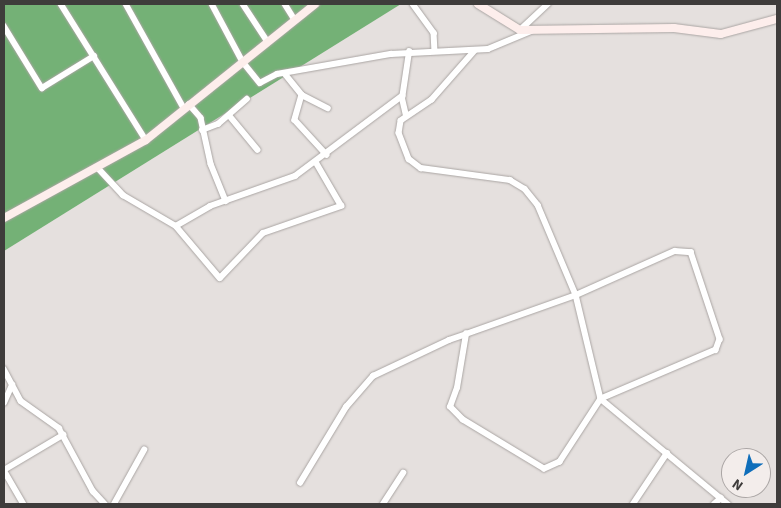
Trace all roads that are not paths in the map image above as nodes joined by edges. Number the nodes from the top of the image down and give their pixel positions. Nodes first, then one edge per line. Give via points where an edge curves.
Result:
1 (61, 4) edge
2 (126, 4) edge
3 (212, 4) edge
4 (243, 4) edge
5 (285, 4) edge
6 (315, 4) edge
7 (413, 4) edge
8 (478, 4) edge
9 (548, 4) edge
10 (777, 19) edge
11 (295, 20) junction
12 (4, 26) edge
13 (520, 30) junction
14 (532, 30) junction
15 (268, 42) junction
16 (435, 51) junction
17 (476, 51) junction
18 (409, 52) junction
19 (94, 56) junction
20 (243, 62) junction
21 (286, 75) junction
22 (302, 95) junction
23 (402, 96) junction
24 (247, 99) dead end
25 (187, 106) junction
26 (328, 108) dead end
27 (229, 115) junction
28 (406, 116) junction
29 (202, 130) junction
30 (146, 140) junction
31 (258, 150) dead end
32 (326, 155) junction
33 (316, 163) junction
34 (98, 168) junction
35 (226, 201) junction
36 (4, 218) edge
37 (176, 226) junction
38 (576, 295) junction
39 (466, 334) junction
40 (4, 369) edge
41 (12, 386) junction
42 (601, 399) junction
43 (4, 404) edge
44 (63, 435) junction
45 (144, 450) dead end
46 (667, 453) junction
47 (4, 470) edge
48 (403, 473) dead end
49 (300, 483) dead end
50 (721, 498) junction
51 (24, 504) edge
52 (105, 504) edge
53 (114, 504) edge
54 (383, 504) edge
55 (633, 504) edge
56 (714, 504) edge
57 (728, 504) edge

1 - 19 street
2 - 25 street
3 - 20 street
4 - 15 street
5 - 11 street
6 - 11 main road
7 - 16 street via 434,33
8 - 13 main road
9 - 13 street
10 - 14 main road via 721,34 674,28
11 - 15 main road
12 - 19 street via 42,88
13 - 14 main road
14 - 17 street via 501,45
15 - 20 main road
16 - 17 street
16 - 18 street
17 - 28 street via 432,100
18 - 21 street
18 - 23 street
19 - 30 street
20 - 21 street via 260,83 277,74
20 - 25 main road
21 - 22 street
22 - 26 street
22 - 32 street via 295,120
23 - 28 street
23 - 32 street
24 - 27 street
25 - 29 street via 201,118
25 - 30 main road
27 - 29 street via 211,128
27 - 31 street
28 - 38 street via 399,133 403,148 408,159 421,168 510,180 525,189 538,205
29 - 35 street
30 - 34 main road
32 - 33 street
33 - 35 street via 286,181
33 - 37 street via 341,206 263,232 220,278
34 - 36 main road
34 - 37 street via 123,195
35 - 37 street
38 - 39 street
38 - 42 street
38 - 42 street via 675,251 691,252 720,339 716,350
39 - 42 street via 458,388 450,407 463,420 544,469 560,462
39 - 49 street via 373,376 346,407
40 - 41 street
41 - 43 street
41 - 44 street via 21,402 56,424
42 - 46 street
44 - 47 street
44 - 52 street via 93,491
45 - 53 street
46 - 50 street
46 - 55 street
47 - 51 street
48 - 54 street
50 - 56 street
50 - 57 street

